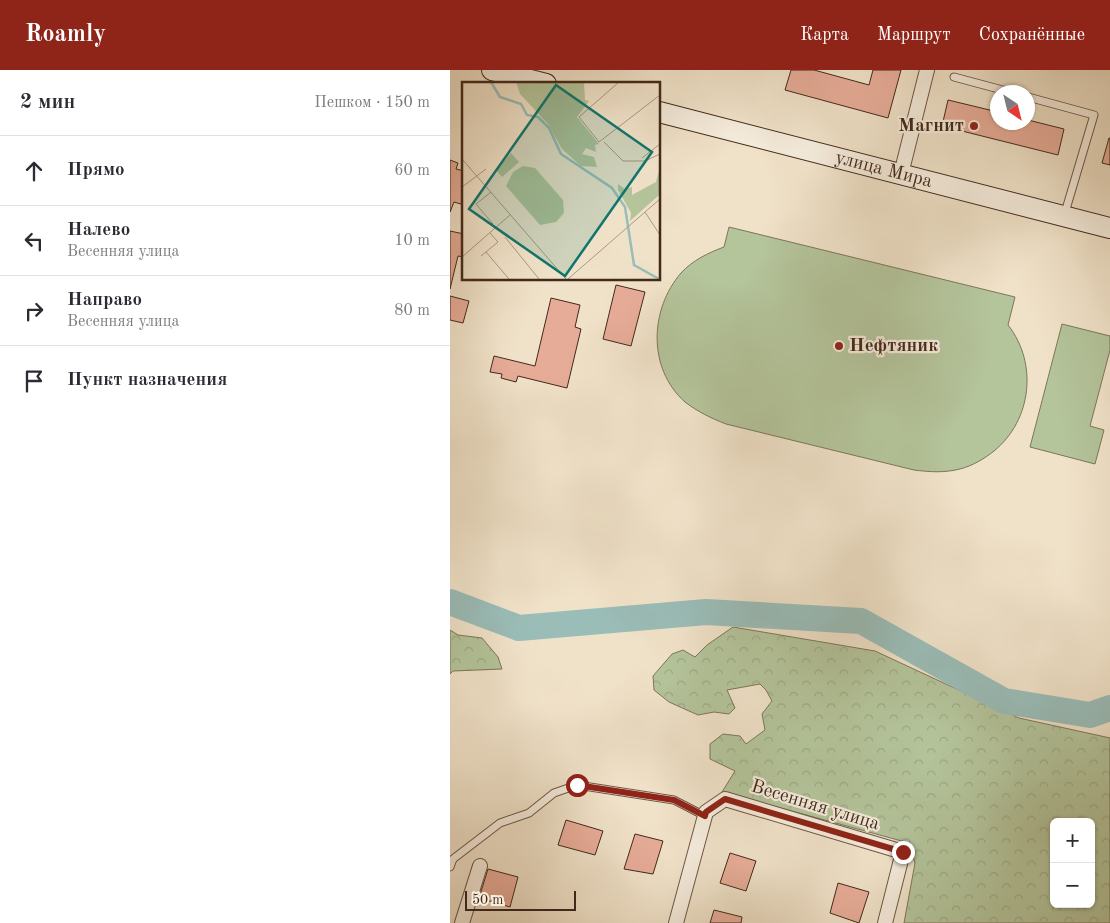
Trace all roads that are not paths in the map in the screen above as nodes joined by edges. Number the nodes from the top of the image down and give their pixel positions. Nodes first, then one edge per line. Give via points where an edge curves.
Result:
1 (492, 70) edge
2 (927, 70) edge
3 (954, 77) dead end
4 (538, 82) edge
5 (990, 87) edge
6 (1035, 99) edge
7 (660, 112) edge
8 (901, 174) junction
9 (1064, 216) junction
10 (1110, 228) edge
11 (706, 814) junction
12 (480, 866) dead end
13 (450, 867) edge
14 (462, 923) edge
15 (676, 923) edge
16 (885, 923) edge

1 - 4 street
2 - 8 street
3 - 5 lane
6 - 9 lane via 1094,115
7 - 8 street, улица Мира
8 - 9 street, улица Мира
9 - 10 street, улица Мира
11 - 13 lane via 674,800 577,785 554,793 529,813 500,823 453,859
11 - 15 street
11 - 16 street, Весенняя улица via 725,799 903,852
12 - 14 street

